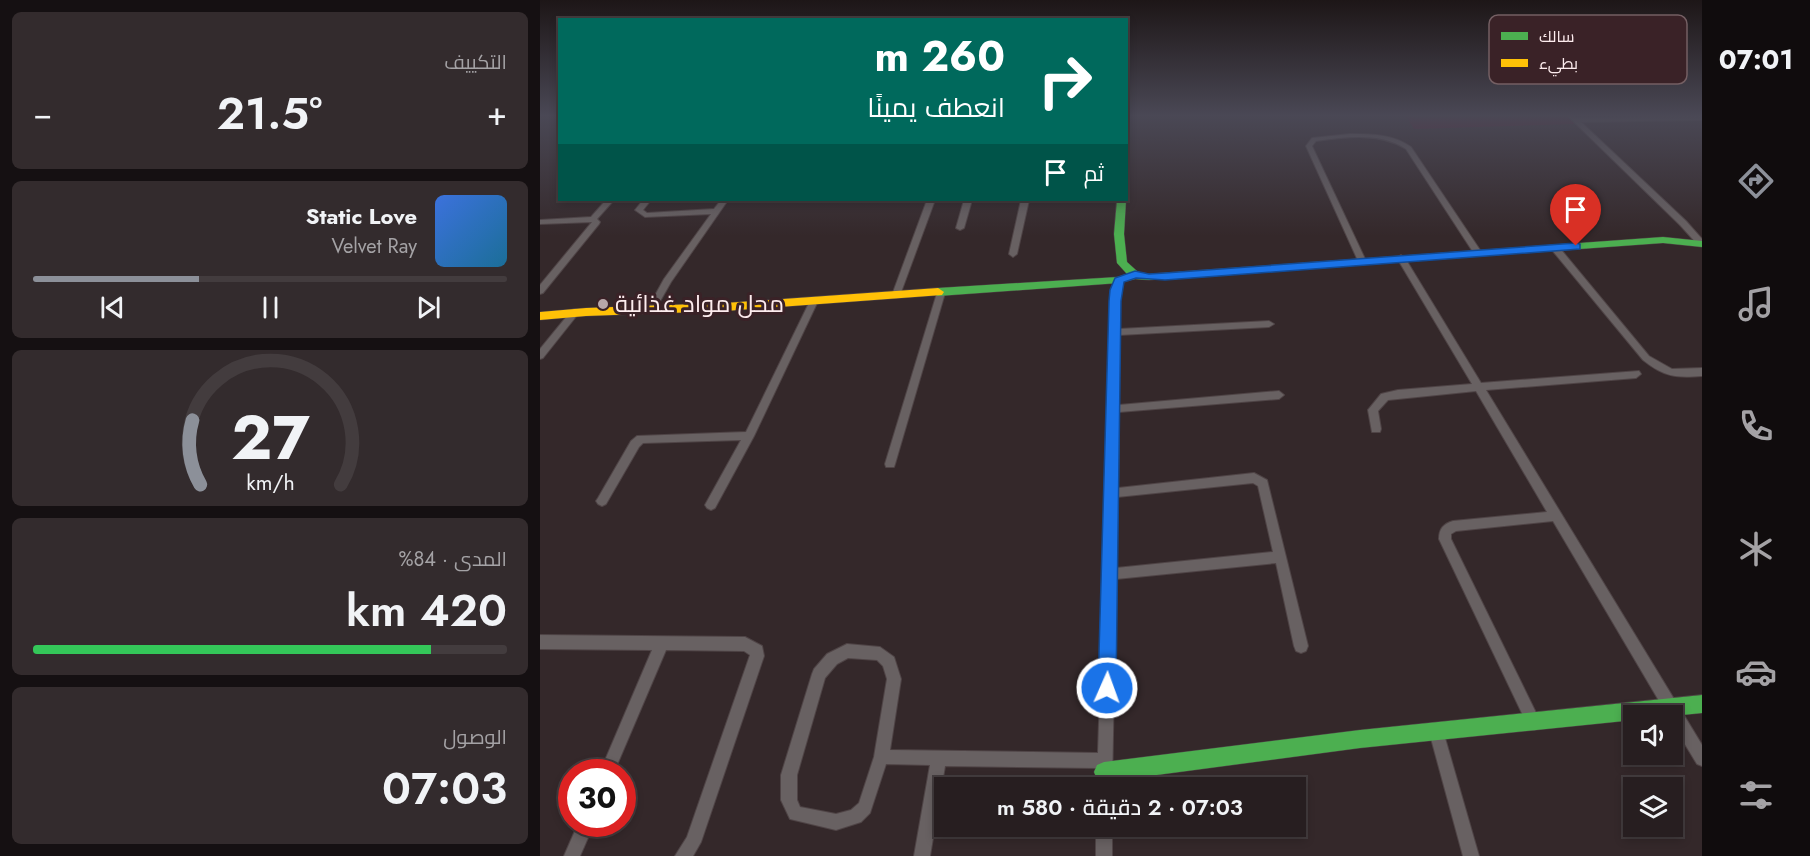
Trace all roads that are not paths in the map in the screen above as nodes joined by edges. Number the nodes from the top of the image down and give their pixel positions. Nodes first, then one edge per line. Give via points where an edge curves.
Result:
1 (1314, 156) edge
2 (1414, 156) edge
3 (1613, 156) edge
4 (609, 201) edge
5 (646, 201) edge
6 (723, 201) edge
7 (931, 201) edge
8 (968, 201) edge
9 (1025, 201) edge
10 (1121, 201) edge
11 (716, 211) junction
12 (593, 219) junction
13 (540, 222) edge
14 (960, 228) dead end
15 (1702, 244) edge
16 (1555, 248) junction
17 (1478, 253) junction
18 (1013, 254) dead end
19 (1401, 258) junction
20 (1362, 261) junction
21 (1135, 274) junction
22 (1119, 280) junction
23 (540, 291) edge
24 (941, 293) junction
25 (896, 295) junction
26 (814, 301) junction
27 (652, 308) junction
28 (575, 312) junction
29 (540, 316) edge
30 (1269, 324) dead end
31 (1116, 332) junction
32 (540, 356) edge
33 (1702, 372) edge
34 (1636, 374) dead end
35 (1477, 386) junction
36 (1279, 395) dead end
37 (1114, 409) junction
38 (1376, 429) dead end
39 (749, 436) junction
40 (890, 464) dead end
41 (1112, 493) junction
42 (602, 501) dead end
43 (711, 504) dead end
44 (1556, 516) junction
45 (1281, 557) junction
46 (1109, 574) junction
47 (540, 642) edge
48 (662, 643) junction
49 (1301, 646) dead end
50 (1702, 704) edge
51 (1671, 705) edge
52 (1683, 705) edge
53 (1623, 712) edge
54 (1534, 723) junction
55 (1683, 725) edge
56 (1436, 731) junction
57 (881, 757) junction
58 (613, 759) edge
59 (939, 759) junction
60 (1702, 759) edge
61 (1104, 766) junction
62 (1104, 777) edge
63 (580, 837) edge
64 (1104, 837) edge
65 (572, 856) edge
66 (683, 856) edge
67 (922, 856) edge
68 (1104, 856) edge
69 (1471, 856) edge

1 - 20 street
2 - 17 street
3 - 15 street
4 - 12 street
5 - 11 street via 639,210 645,215
6 - 11 street
7 - 25 street
8 - 14 street
9 - 18 street
10 - 21 street via 1122,262
11 - 27 street
12 - 13 street
12 - 23 street via 596,222
15 - 16 street via 1674,240
16 - 17 street
16 - 33 street via 1659,369 1674,375
17 - 19 street
19 - 20 street
19 - 35 street
20 - 21 street via 1165,277
21 - 22 street
22 - 24 street
22 - 31 street via 1115,290
24 - 25 street
24 - 40 street
25 - 26 street
26 - 27 street via 679,310
26 - 39 street
27 - 28 street
28 - 29 street
28 - 32 street
30 - 31 street
31 - 37 street
34 - 35 street
35 - 38 street via 1385,398 1373,410
35 - 44 street
36 - 37 street
37 - 41 street
39 - 42 street via 641,439
39 - 43 street
41 - 45 street via 1260,480
41 - 46 street
44 - 51 street
44 - 54 street via 1453,526 1445,532
45 - 46 street
45 - 49 street
46 - 61 street
47 - 48 street
48 - 58 street
48 - 66 street via 745,644 757,656 693,842
50 - 52 street
53 - 54 street
54 - 56 street
55 - 60 street
56 - 61 street
56 - 69 street
57 - 57 street via 865,808 855,816 836,822 795,814 789,800 789,775 819,674 832,659 847,651 880,654 889,662 894,679
57 - 59 street
59 - 61 street
59 - 67 street
61 - 62 street
63 - 65 street
64 - 68 street

